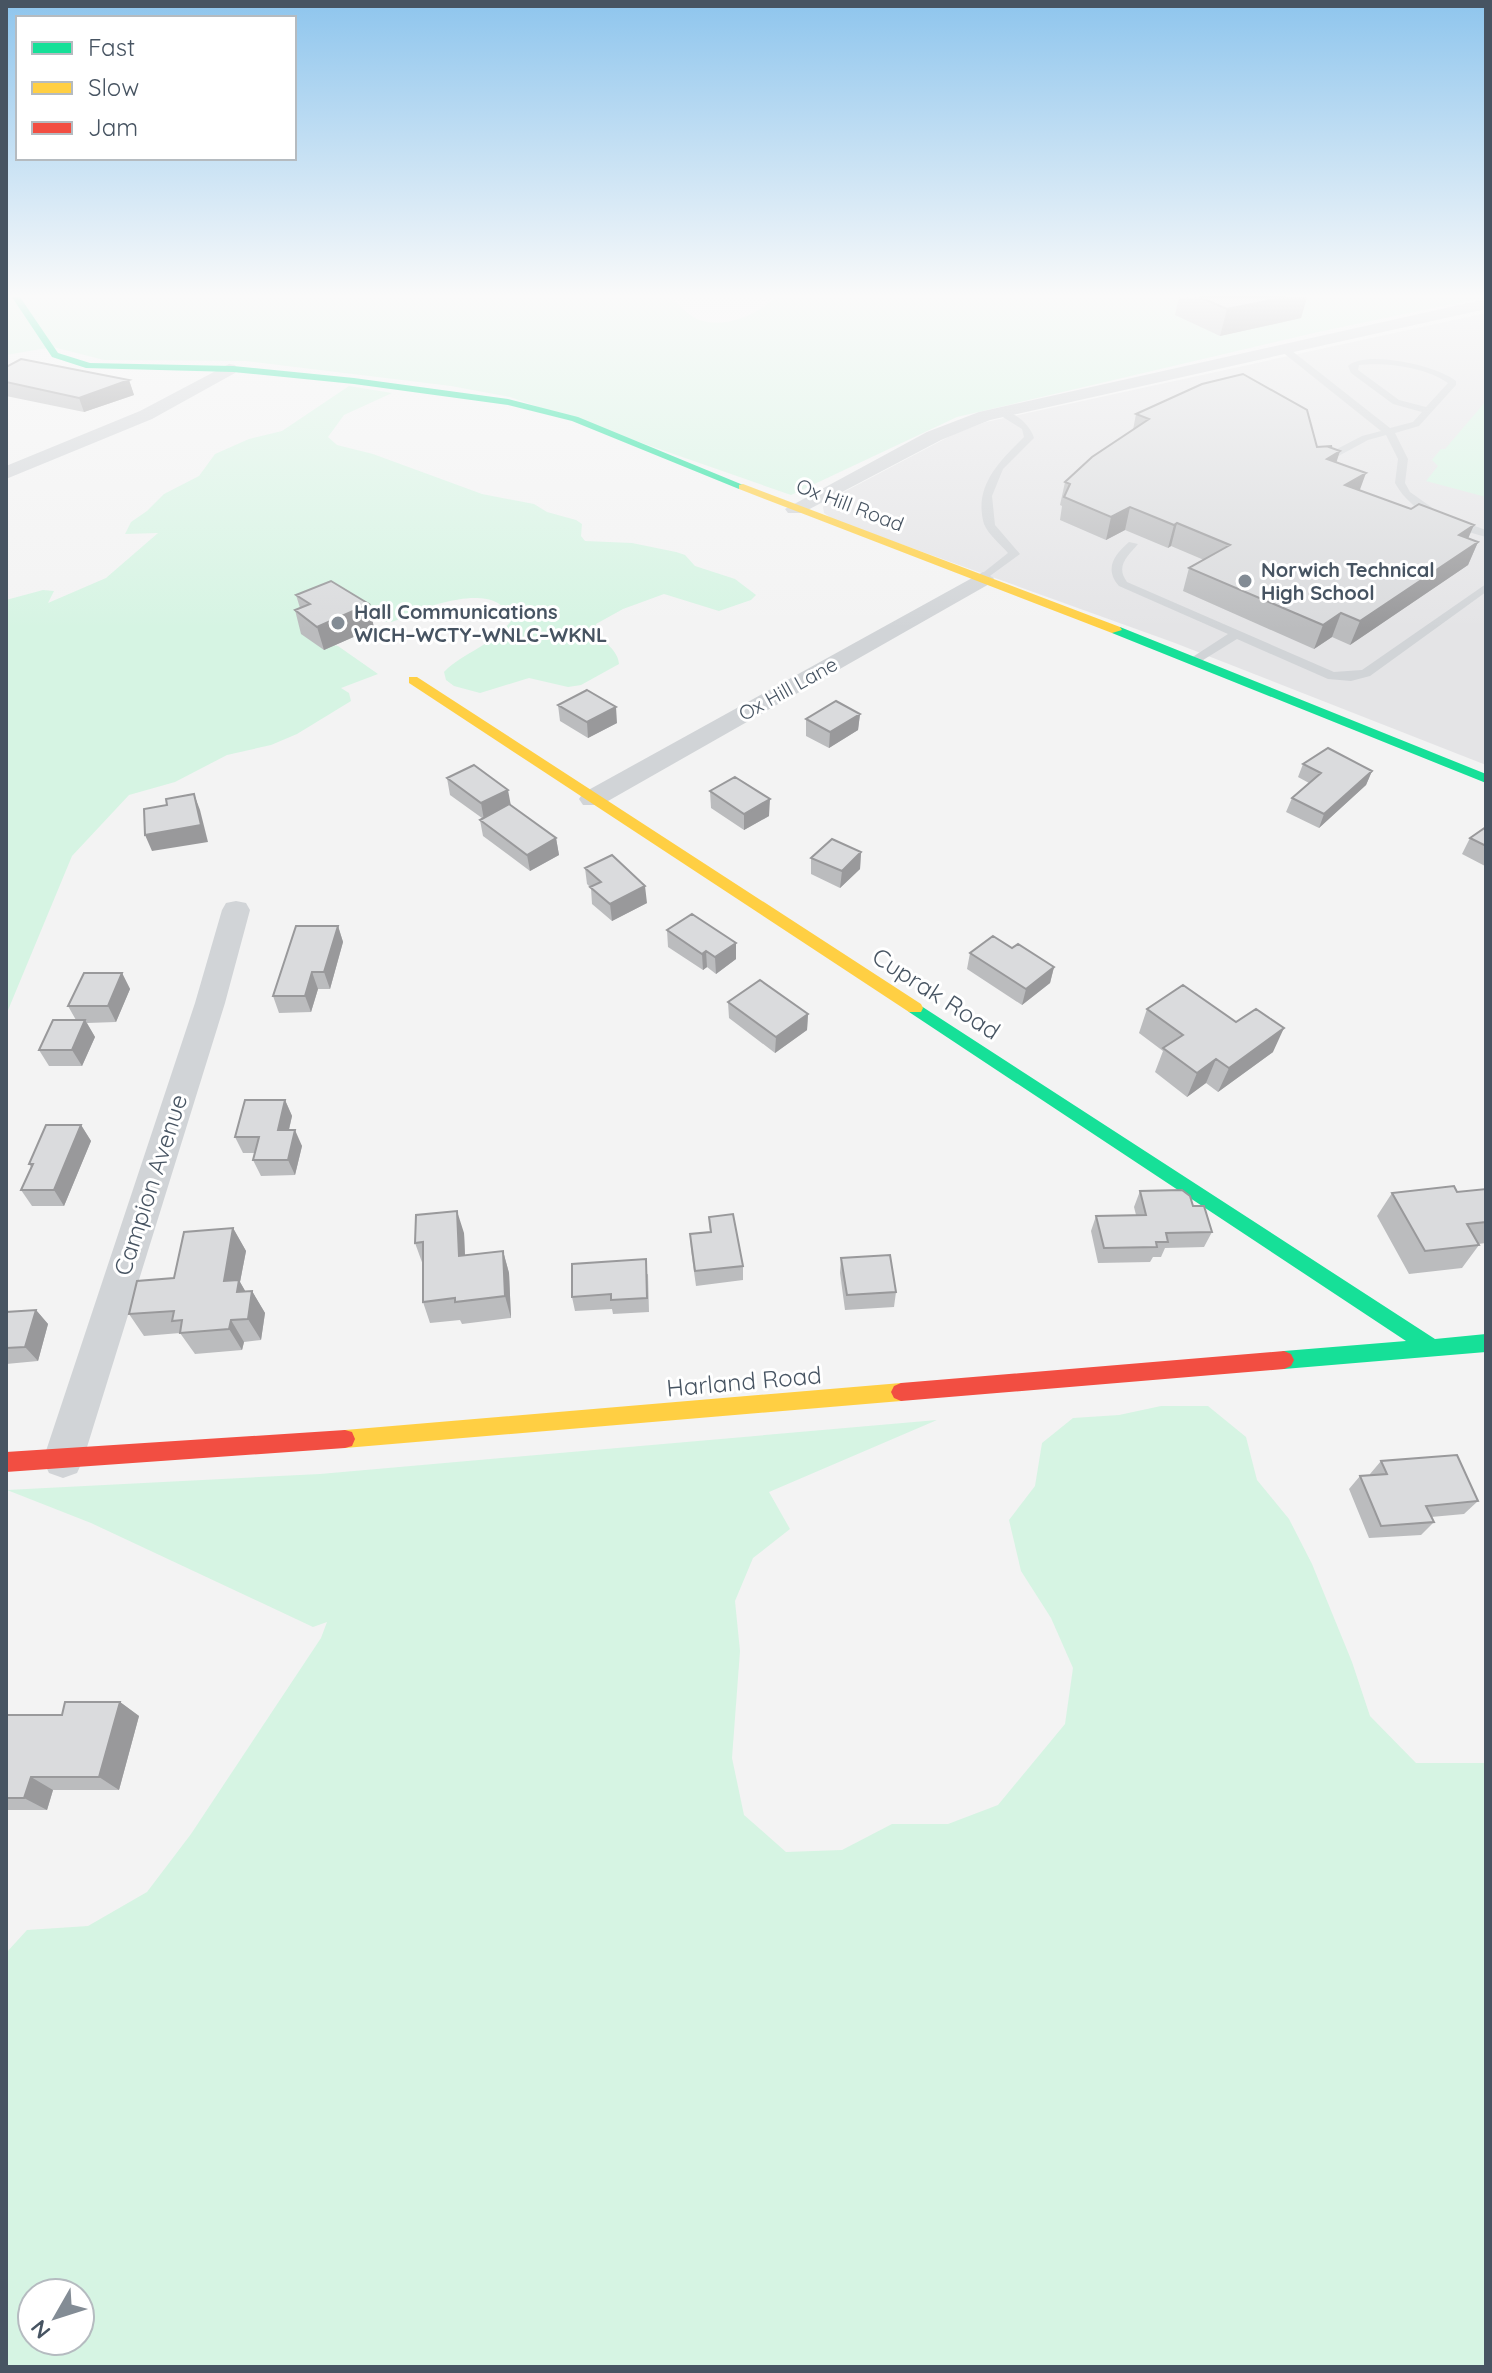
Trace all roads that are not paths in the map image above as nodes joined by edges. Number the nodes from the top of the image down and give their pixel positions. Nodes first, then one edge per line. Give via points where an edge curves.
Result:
1 (160, 408) edge
2 (533, 408) edge
3 (1020, 408) edge
4 (1358, 408) edge
5 (1417, 408) edge
6 (1431, 408) edge
7 (1428, 411) junction
8 (1001, 412) junction
9 (1390, 433) junction
10 (1316, 465) edge
11 (6, 473) edge
12 (795, 509) junction
13 (1486, 534) edge
14 (1133, 544) dead end
15 (983, 578) junction
16 (1486, 587) edge
17 (1235, 635) junction
18 (1195, 661) junction
19 (413, 680) dead end
20 (1486, 779) edge
21 (592, 799) junction
22 (236, 910) dead end
23 (1486, 1343) edge
24 (1433, 1348) junction
25 (63, 1460) junction
26 (6, 1462) edge

1 - 11 street
2 - 12 street, Ox Hill Road via 607,431
3 - 8 street
4 - 9 lane
5 - 7 lane
6 - 7 lane
7 - 9 lane via 1416,424
8 - 12 street via 934,436
8 - 15 lane via 1026,428 1029,438 998,468 989,488 990,525 1014,554
9 - 10 lane via 1365,438
9 - 13 lane via 1402,452 1400,483 1407,496 1430,512
12 - 15 street, Ox Hill Road
14 - 17 lane via 1117,563 1120,581
15 - 18 street, Ox Hill Road
15 - 21 street, Ox Hill Lane
16 - 17 lane via 1356,676 1319,672
17 - 18 lane
18 - 20 street, Ox Hill Road
19 - 21 street, Cuprak Road
21 - 24 street, Cuprak Road
22 - 25 street, Campion Avenue
23 - 24 street, Harland Road
24 - 25 street, Harland Road
25 - 26 street, Harland Road

